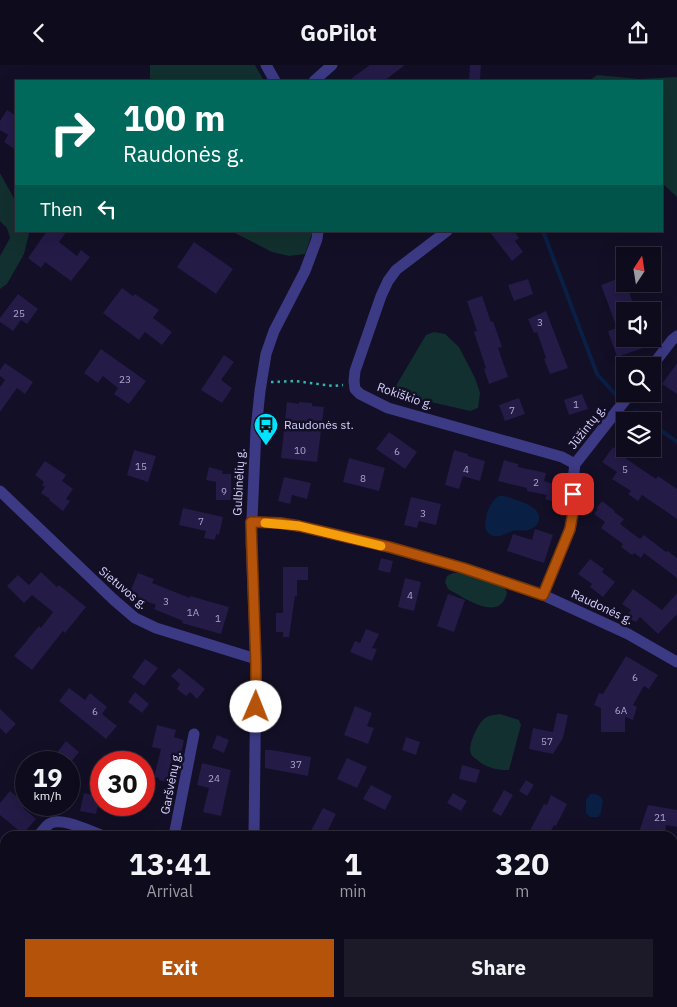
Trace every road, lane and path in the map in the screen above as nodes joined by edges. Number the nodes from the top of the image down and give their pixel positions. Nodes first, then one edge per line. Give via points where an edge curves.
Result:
1 (266, 65) edge
2 (332, 65) edge
3 (274, 80) edge
4 (315, 80) edge
5 (318, 232) edge
6 (446, 232) edge
7 (677, 336) edge
8 (659, 357) edge
9 (262, 381) junction
10 (354, 385) junction
11 (624, 402) edge
12 (575, 464) junction
13 (0, 491) edge
14 (251, 522) junction
15 (543, 595) junction
16 (256, 659) junction
17 (677, 662) edge
18 (194, 734) dead end
19 (42, 831) edge
20 (89, 831) edge
21 (175, 831) edge
22 (254, 831) edge

1 - 3 street
2 - 4 street
5 - 9 street, Gulbinėlių g. via 305,271 274,331
6 - 10 street via 396,270 388,281 355,371
7 - 8 street
9 - 10 path
9 - 14 street, Gulbinėlių g.
10 - 12 street, Rokiškio g. via 360,394 388,408 562,457
11 - 12 street, Jūžintų g.
12 - 15 street, Jūžintų g. via 570,529
13 - 16 street, Sietuvos g. via 135,618 156,628
14 - 15 street, Raudonės g. via 299,526 380,545
14 - 16 street, Gulbinėlių g.
15 - 17 street, Raudonės g.
16 - 22 street, Gulbinėlių g.
18 - 21 street, Garšvėnų g.
19 - 20 street via 57,822 77,825

